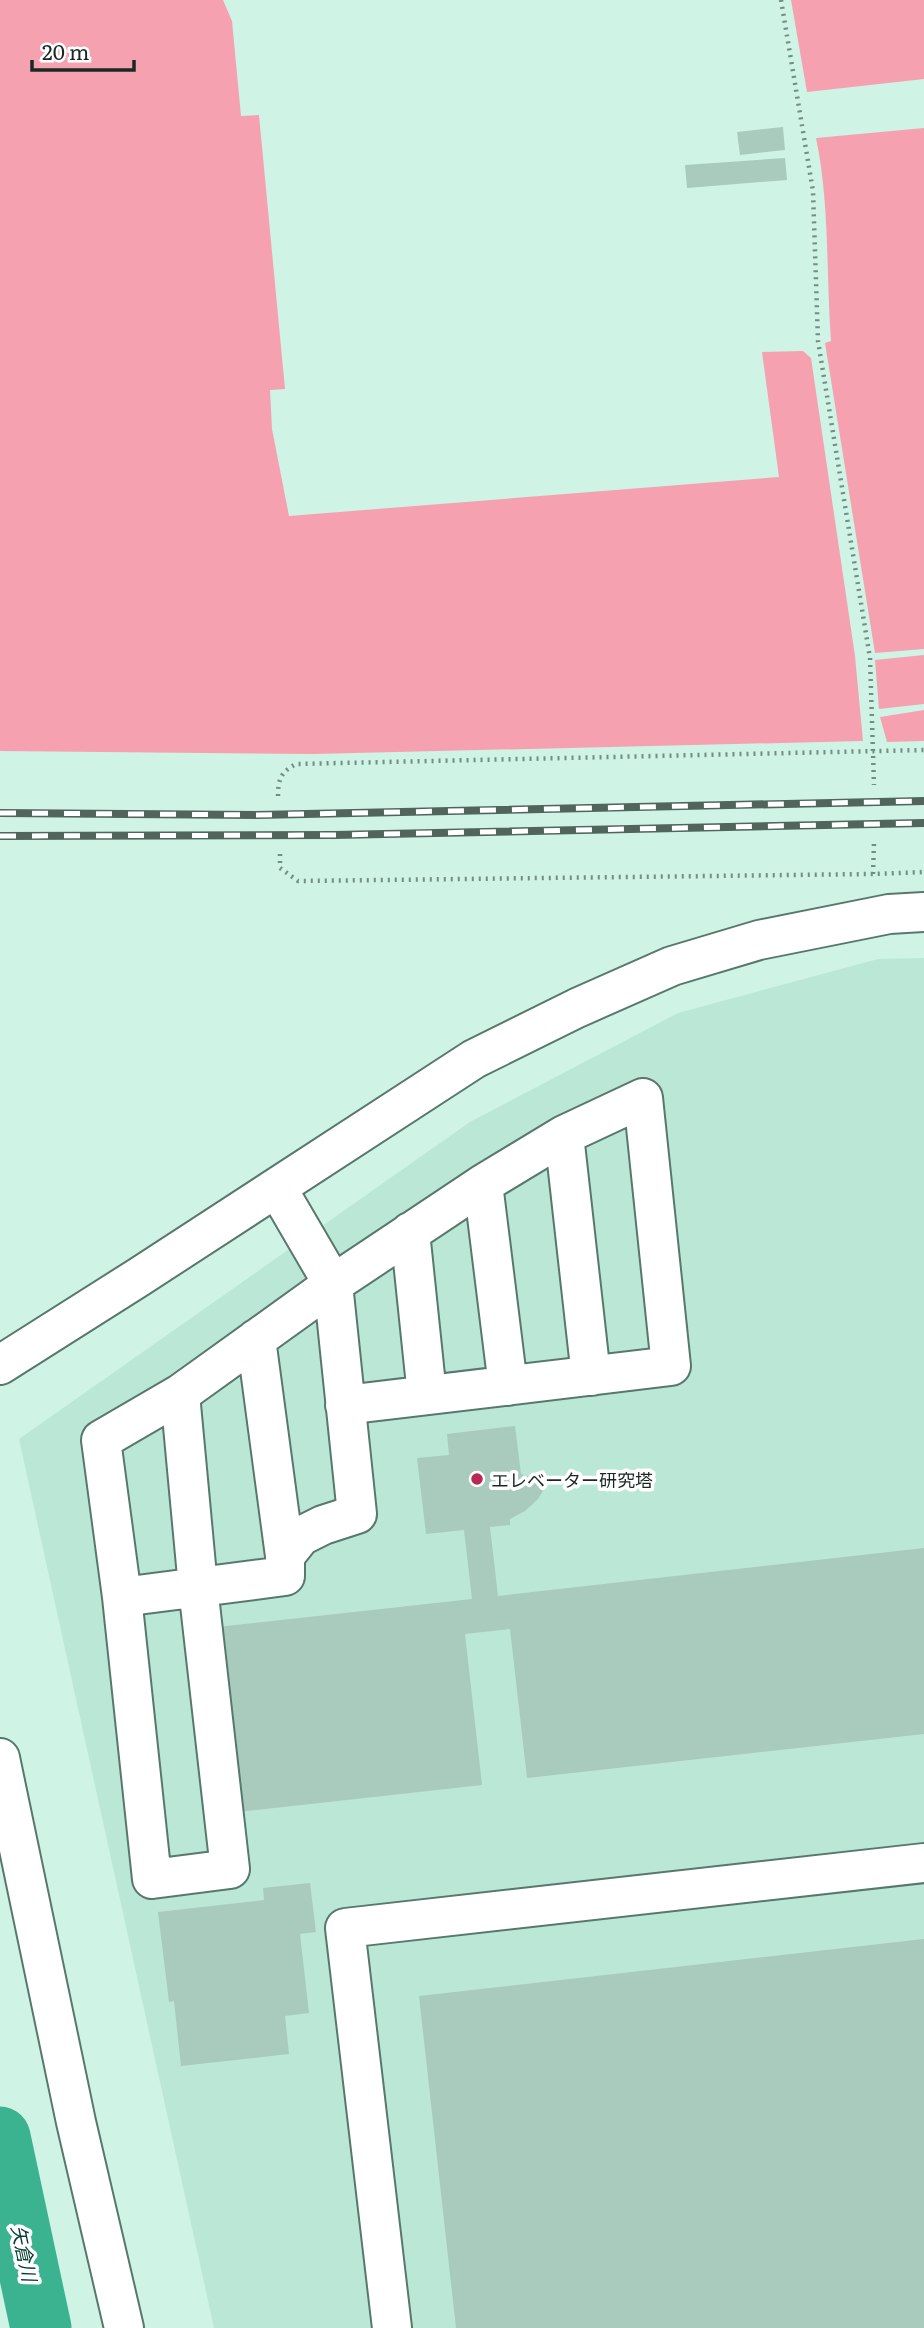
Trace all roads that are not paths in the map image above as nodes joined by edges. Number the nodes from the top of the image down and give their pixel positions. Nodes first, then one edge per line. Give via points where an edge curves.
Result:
1 (924, 912) edge
2 (564, 1135) junction
3 (483, 1184) junction
4 (277, 1188) junction
5 (410, 1231) junction
6 (333, 1284) junction
7 (257, 1339) junction
8 (0, 1365) edge
9 (591, 1376) junction
10 (508, 1385) junction
11 (180, 1394) junction
12 (427, 1395) junction
13 (345, 1405) junction
14 (285, 1556) junction
15 (198, 1587) junction
16 (122, 1597) junction
17 (0, 1758) edge
18 (924, 1863) edge
19 (124, 2328) edge
20 (392, 2328) edge

1 - 4 street via 889,914 759,940 660,972 474,1059
2 - 3 street
2 - 9 street
2 - 9 street via 643,1098 671,1366
3 - 5 street
3 - 10 street
4 - 6 street
4 - 8 street
5 - 6 street
5 - 12 street
6 - 7 street
6 - 13 street
7 - 11 street
7 - 14 street
9 - 10 street
10 - 12 street
11 - 15 street
11 - 16 street via 101,1440
12 - 13 street
13 - 14 street via 357,1514 302,1536
14 - 15 street via 285,1576
15 - 16 street
15 - 16 street via 230,1869 165,1878 152,1879
17 - 19 street
18 - 20 street via 345,1928

